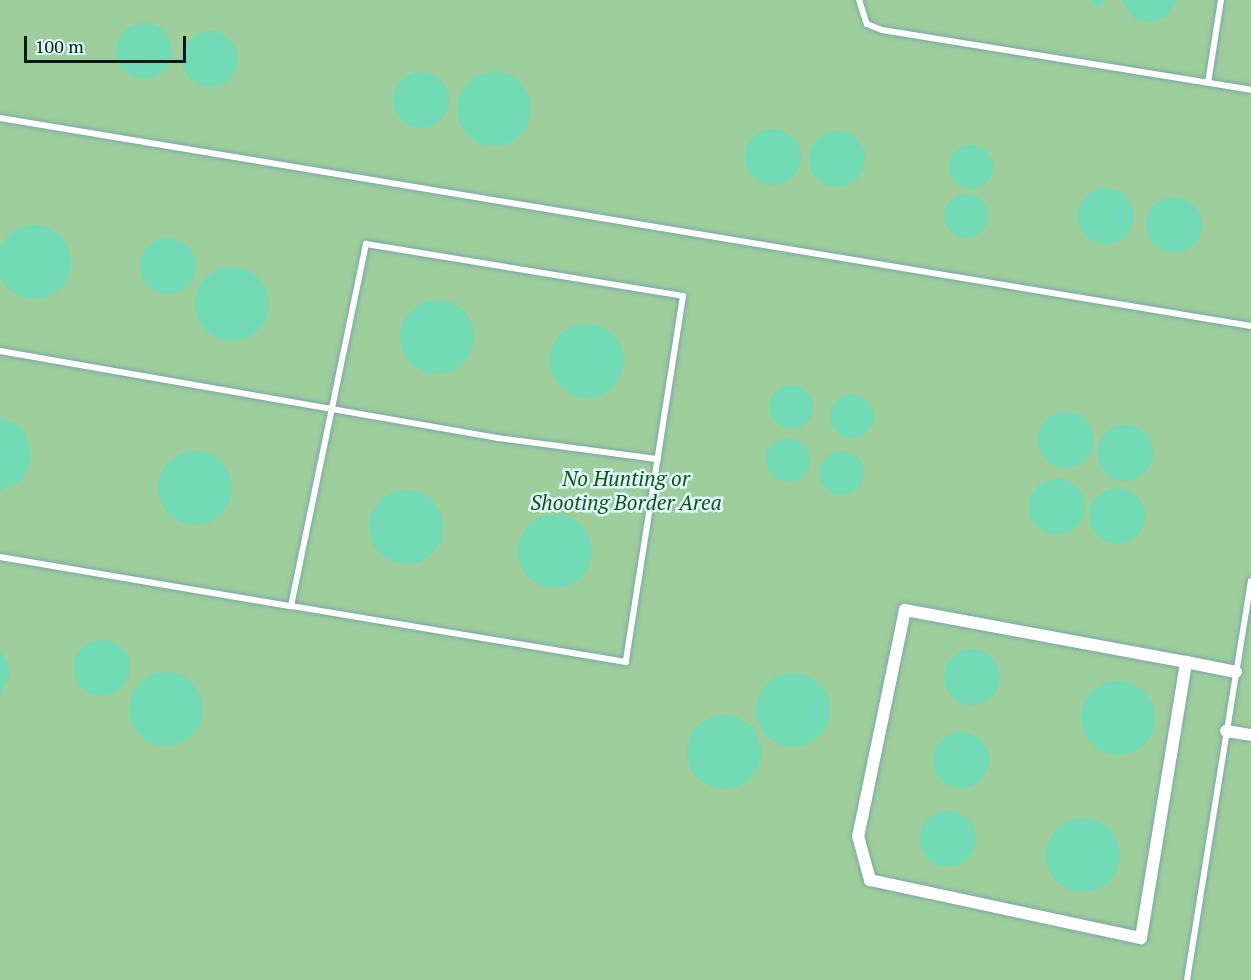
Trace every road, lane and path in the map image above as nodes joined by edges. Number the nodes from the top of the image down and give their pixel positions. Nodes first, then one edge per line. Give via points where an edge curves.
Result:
1 (859, 0) edge
2 (1221, 0) edge
3 (1208, 83) junction
4 (1251, 90) edge
5 (0, 118) edge
6 (1251, 326) edge
7 (0, 351) edge
8 (335, 407) junction
9 (658, 459) junction
10 (0, 557) edge
11 (1251, 581) edge
12 (291, 606) junction
13 (1185, 662) junction
14 (1236, 672) junction
15 (1226, 731) junction
16 (1251, 735) edge
17 (1187, 980) edge

1 - 3 lane via 867,24 882,30
2 - 3 lane
3 - 4 lane
5 - 6 lane
7 - 8 lane
8 - 9 lane via 498,438
8 - 9 lane via 366,244 683,296
8 - 12 lane
9 - 12 lane via 626,662
10 - 12 lane
11 - 14 lane
13 - 13 street via 1141,938 870,880 858,836 906,610
13 - 14 street
14 - 15 lane
15 - 16 street
15 - 17 lane

